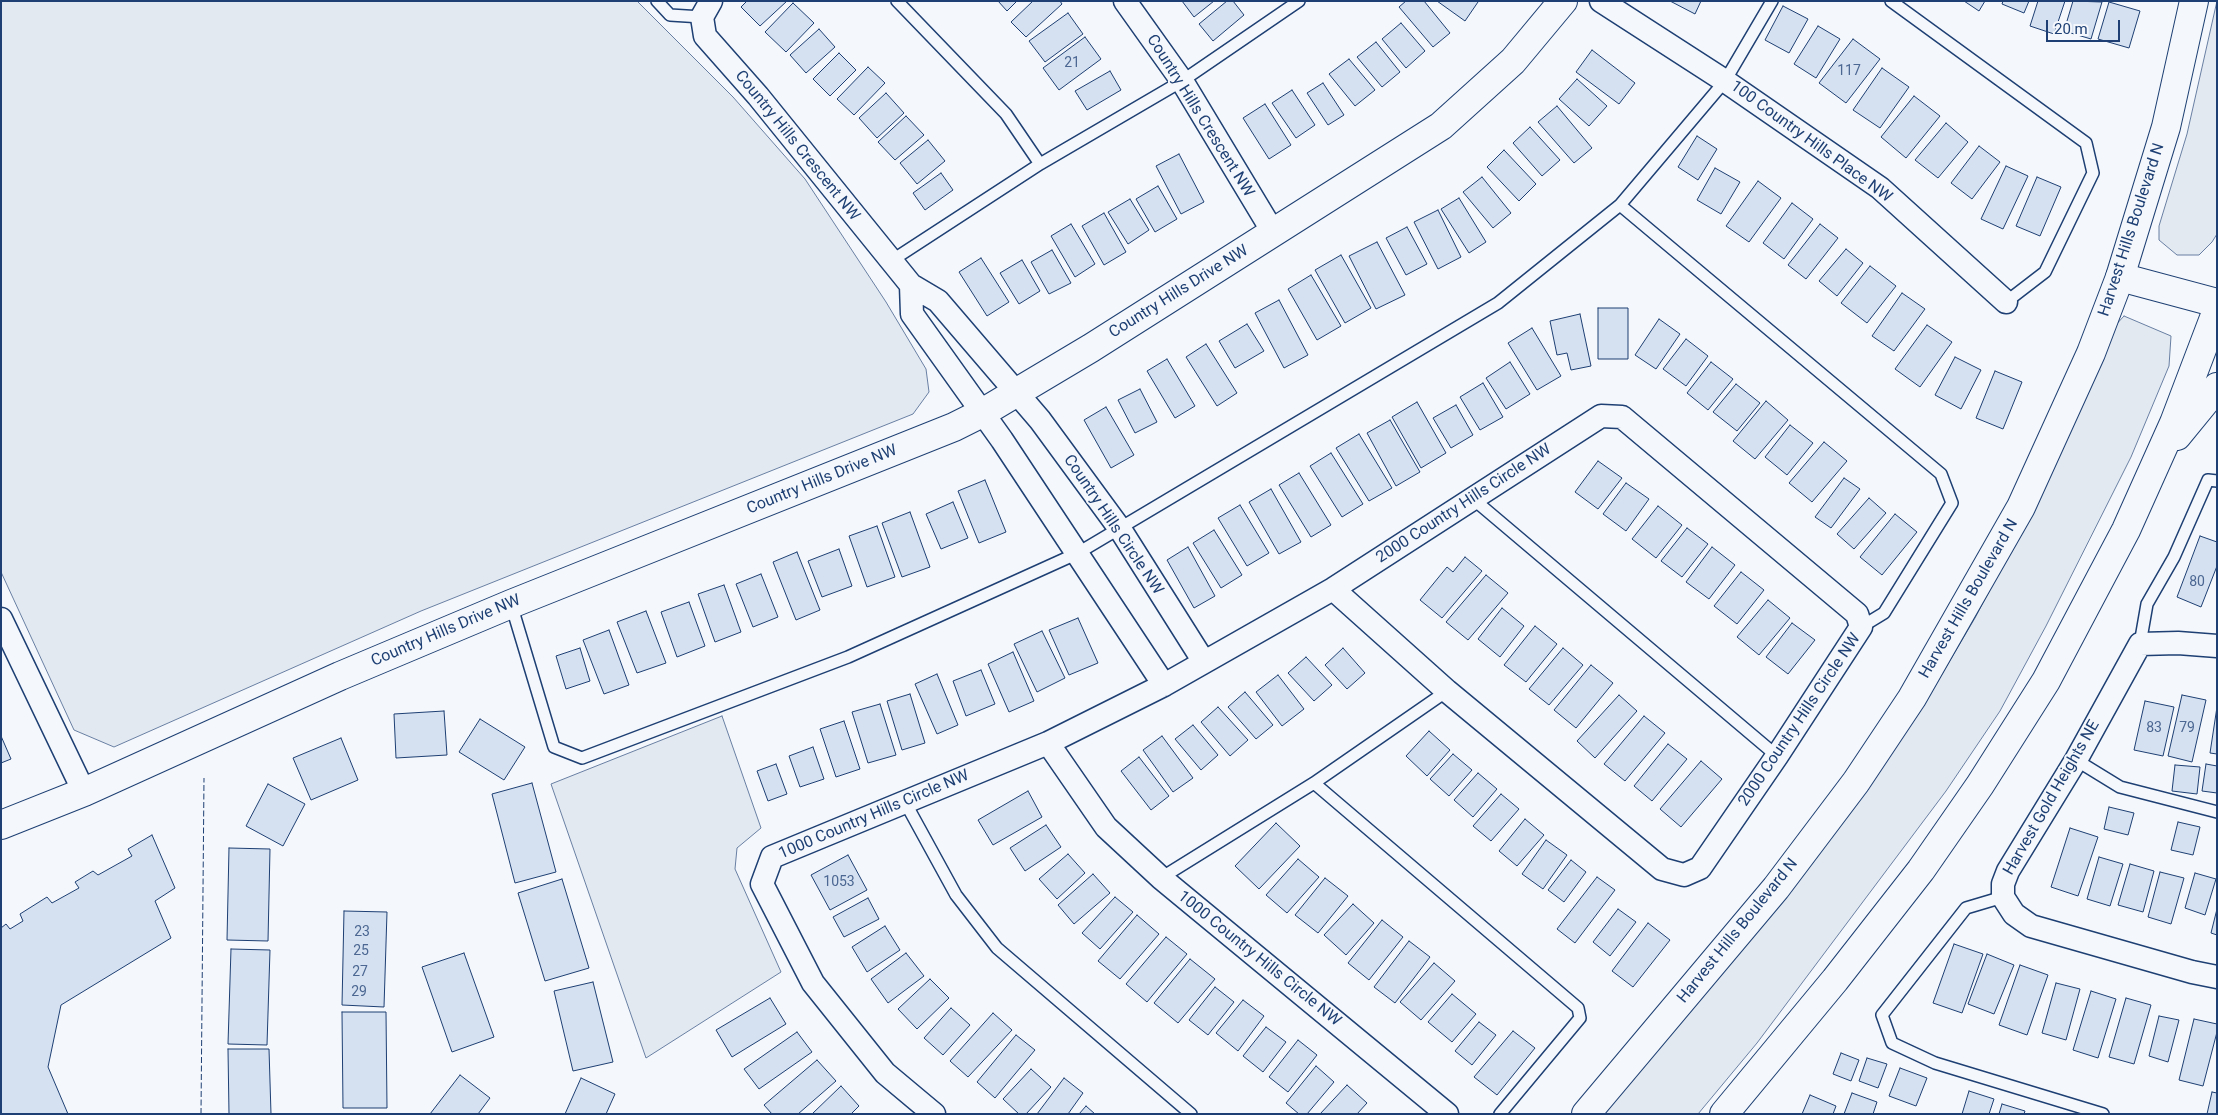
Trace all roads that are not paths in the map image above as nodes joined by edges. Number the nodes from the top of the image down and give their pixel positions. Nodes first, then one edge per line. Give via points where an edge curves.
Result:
1 (657, 1) edge
2 (897, 1) edge
3 (1125, 1) edge
4 (1299, 1) edge
5 (1563, 1) edge
6 (1601, 1) edge
7 (1772, 1) edge
8 (1891, 1) edge
9 (2194, 1) edge
10 (706, 9) edge
11 (1182, 81) junction
12 (1725, 81) junction
13 (1040, 164) junction
14 (1620, 205) junction
15 (1273, 232) junction
16 (891, 262) junction
17 (2120, 277) junction
18 (911, 286) junction
19 (2006, 302) joint
20 (2217, 303) edge
21 (2217, 310) edge
22 (2217, 387) edge
23 (1016, 392) junction
24 (982, 413) junction
25 (2156, 463) junction
26 (2217, 481) edge
27 (1472, 498) junction
28 (1120, 529) junction
29 (1078, 553) junction
30 (1332, 589) junction
31 (511, 604) junction
32 (1, 619) edge
33 (1861, 627) junction
34 (2140, 644) junction
35 (2217, 646) edge
36 (1204, 662) junction
37 (1164, 685) junction
38 (1447, 691) junction
39 (1048, 743) junction
40 (1777, 756) junction
41 (2076, 760) junction
42 (1314, 782) junction
43 (84, 792) junction
44 (905, 802) junction
45 (2217, 812) edge
46 (1, 825) edge
47 (1161, 878) junction
48 (2003, 897) junction
49 (2217, 977) edge
50 (934, 1114) edge
51 (1191, 1114) edge
52 (1447, 1114) edge
53 (1500, 1114) edge
54 (1586, 1114) edge
55 (1724, 1114) edge
56 (2103, 1114) edge

1 - 10 lane via 670,15
2 - 13 lane via 1006,114
3 - 11 street, Country Hills Crescent NW
4 - 11 lane
5 - 15 main road, Country Hills Drive NW via 1513,61 1441,126
6 - 12 street, 100 Country Hills Place NW
7 - 12 lane
8 - 19 lane via 2086,143 2093,173 2045,272
9 - 17 main road, Harvest Hills Boulevard N via 2166,127
10 - 16 street, Country Hills Crescent NW via 706,36
11 - 13 lane
11 - 15 street, Country Hills Crescent NW
12 - 14 lane
12 - 19 street, 100 Country Hills Place NW via 1880,188
13 - 16 lane
14 - 28 lane via 1498,303
14 - 33 lane via 1941,474 1952,503 1884,613
15 - 23 main road, Country Hills Drive NW
16 - 18 street, Country Hills Crescent NW
17 - 20 main road
17 - 54 main road, Harvest Hills Boulevard N via 2091,353 2021,507 1912,698 1856,782 1776,888
18 - 23 street, Country Hills Crescent NW via 938,301
18 - 24 street via 912,314
21 - 25 main road
22 - 25 main road
23 - 24 main road, Country Hills Drive NW
23 - 28 street, Country Hills Circle NW
24 - 29 street
24 - 31 main road, Country Hills Drive NW
25 - 55 main road via 2126,530 2046,681 1980,785 1885,917
26 - 34 lane via 2208,480 2174,557 2147,604
27 - 30 street, 2000 Country Hills Circle NW
27 - 33 street, 2000 Country Hills Circle NW via 1601,416 1622,417 1857,614
27 - 40 lane
28 - 29 lane
28 - 36 street, Country Hills Circle NW
29 - 31 lane via 848,657 582,758 554,747
29 - 37 street
30 - 36 street, 2000 Country Hills Circle NW
30 - 38 street, 2000 Country Hills Circle NW
31 - 43 main road, Country Hills Drive NW via 340,676
32 - 43 street
33 - 40 street, 2000 Country Hills Circle NW
34 - 35 street
34 - 41 street, Harvest Gold Heights NE
36 - 37 street, 2000 Country Hills Circle NW
37 - 39 street, 1000 Country Hills Circle NW
38 - 40 street, 2000 Country Hills Circle NW via 1662,869 1684,875 1700,868
38 - 42 lane
39 - 44 street, 1000 Country Hills Circle NW
39 - 47 street, 1000 Country Hills Circle NW via 1106,827
41 - 45 lane via 2120,787
41 - 48 street, Harvest Gold Heights NE via 2008,870
42 - 47 lane
42 - 53 lane via 1578,1008 1580,1018
43 - 46 main road, Country Hills Drive NW
44 - 50 street, 1000 Country Hills Circle NW via 772,858 762,884 813,983 885,1073
44 - 51 lane via 956,895 997,948
47 - 52 street, 1000 Country Hills Circle NW
48 - 49 street, Harvest Gold Heights NE via 2014,914 2030,926
48 - 56 lane via 1966,908 1882,1015 1892,1043 1936,1063

